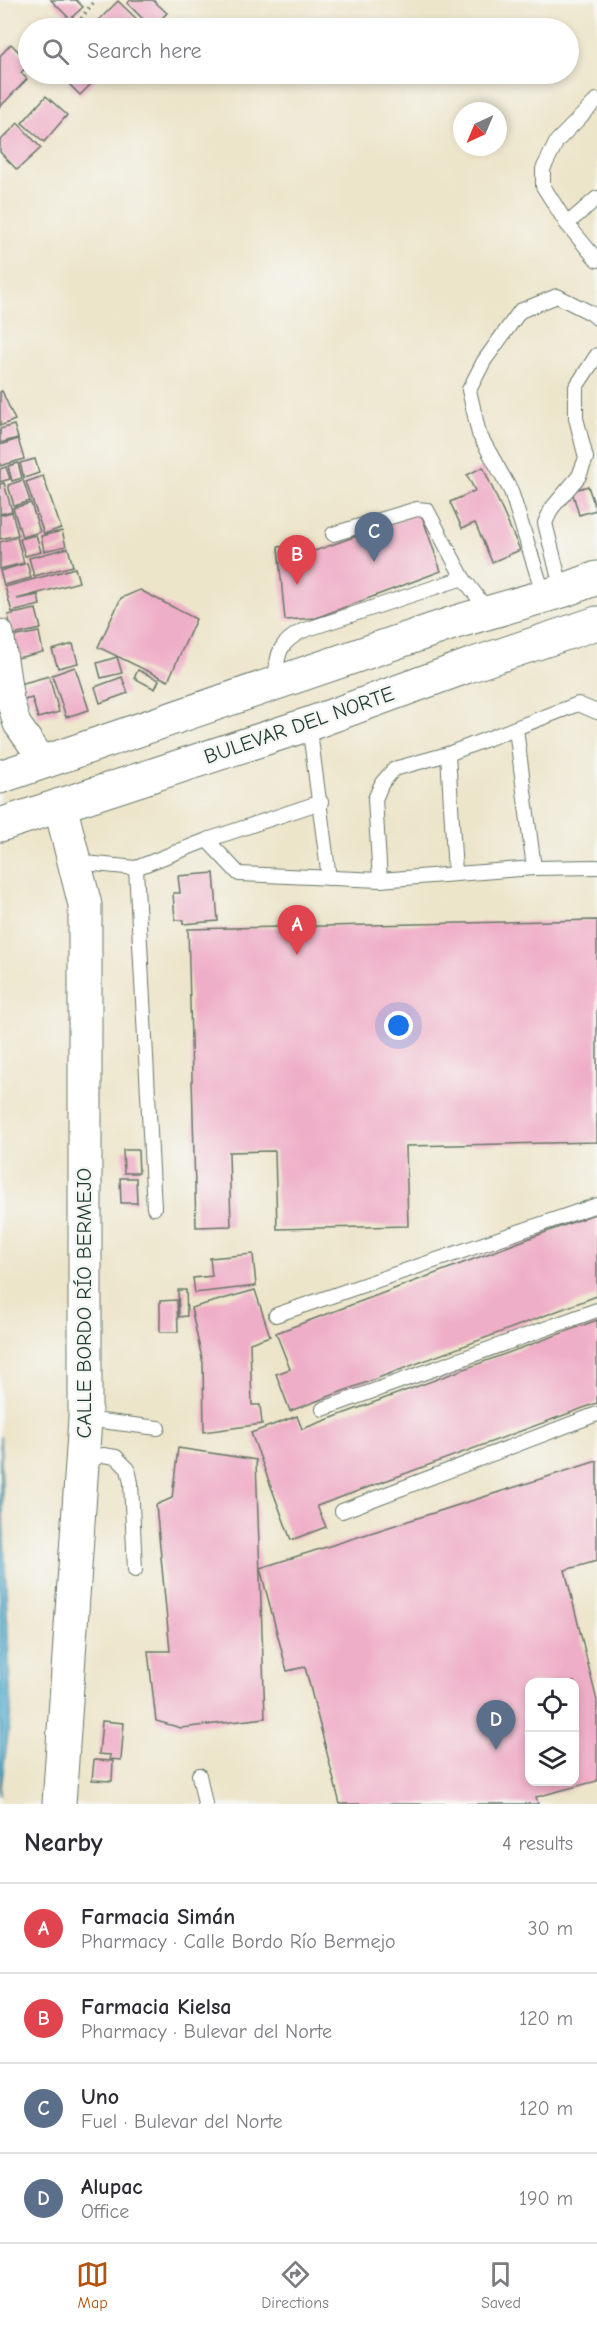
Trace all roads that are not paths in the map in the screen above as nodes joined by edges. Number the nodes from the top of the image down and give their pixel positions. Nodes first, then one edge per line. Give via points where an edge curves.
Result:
1 (597, 100) edge
2 (597, 198) edge
3 (567, 224) junction
4 (596, 258) edge
5 (597, 318) edge
6 (597, 355) edge
7 (591, 455) edge
8 (333, 534) dead end
9 (463, 578) junction
10 (597, 578) edge
11 (553, 594) junction
12 (489, 612) junction
13 (597, 623) edge
14 (0, 633) edge
15 (275, 684) junction
16 (597, 712) edge
17 (309, 724) junction
18 (516, 729) junction
19 (448, 754) junction
20 (44, 762) junction
21 (0, 777) edge
22 (321, 802) junction
23 (60, 805) junction
24 (1, 825) edge
25 (207, 840) junction
26 (75, 862) junction
27 (597, 867) edge
28 (136, 868) junction
29 (534, 868) junction
30 (455, 873) junction
31 (329, 878) junction
32 (380, 880) junction
33 (597, 1205) edge
34 (154, 1208) dead end
35 (597, 1310) edge
36 (276, 1315) dead end
37 (323, 1409) dead end
38 (597, 1414) edge
39 (85, 1419) junction
40 (158, 1428) dead end
41 (83, 1464) junction
42 (342, 1511) dead end
43 (135, 1570) dead end
44 (199, 1775) dead end
45 (59, 1804) edge
46 (205, 1804) edge

1 - 3 lane via 557,141 543,169 543,186
2 - 3 lane
3 - 4 lane
5 - 11 lane via 557,296 520,311 484,361 469,390 479,434 511,491
6 - 7 lane via 576,387 576,418
7 - 11 lane via 552,508 545,524
8 - 9 lane via 417,509 427,510
9 - 12 lane
9 - 15 lane via 287,639 278,654
10 - 11 main road
11 - 12 main road
12 - 15 main road
13 - 17 main road, BULEVAR DEL NORTE
14 - 20 street via 17,724
15 - 20 main road
16 - 18 lane via 578,704
17 - 22 lane
17 - 23 main road, BULEVAR DEL NORTE
18 - 19 lane
18 - 29 lane
19 - 30 lane
19 - 32 lane via 394,770 382,783 375,799
20 - 21 main road
22 - 25 lane
22 - 31 lane
23 - 24 main road, BULEVAR DEL NORTE
23 - 26 main road, CALLE BORDO RÍO BERMEJO
25 - 28 lane
25 - 31 lane via 239,874
26 - 28 lane
26 - 39 main road, CALLE BORDO RÍO BERMEJO via 85,905
27 - 29 lane
28 - 34 lane
29 - 30 lane
30 - 32 lane
31 - 32 lane
33 - 36 lane
35 - 37 lane
38 - 42 lane
39 - 40 lane
39 - 41 main road, CALLE BORDO RÍO BERMEJO
41 - 43 lane via 103,1455 116,1457 128,1469
41 - 45 main road, CALLE BORDO RÍO BERMEJO
44 - 46 lane

